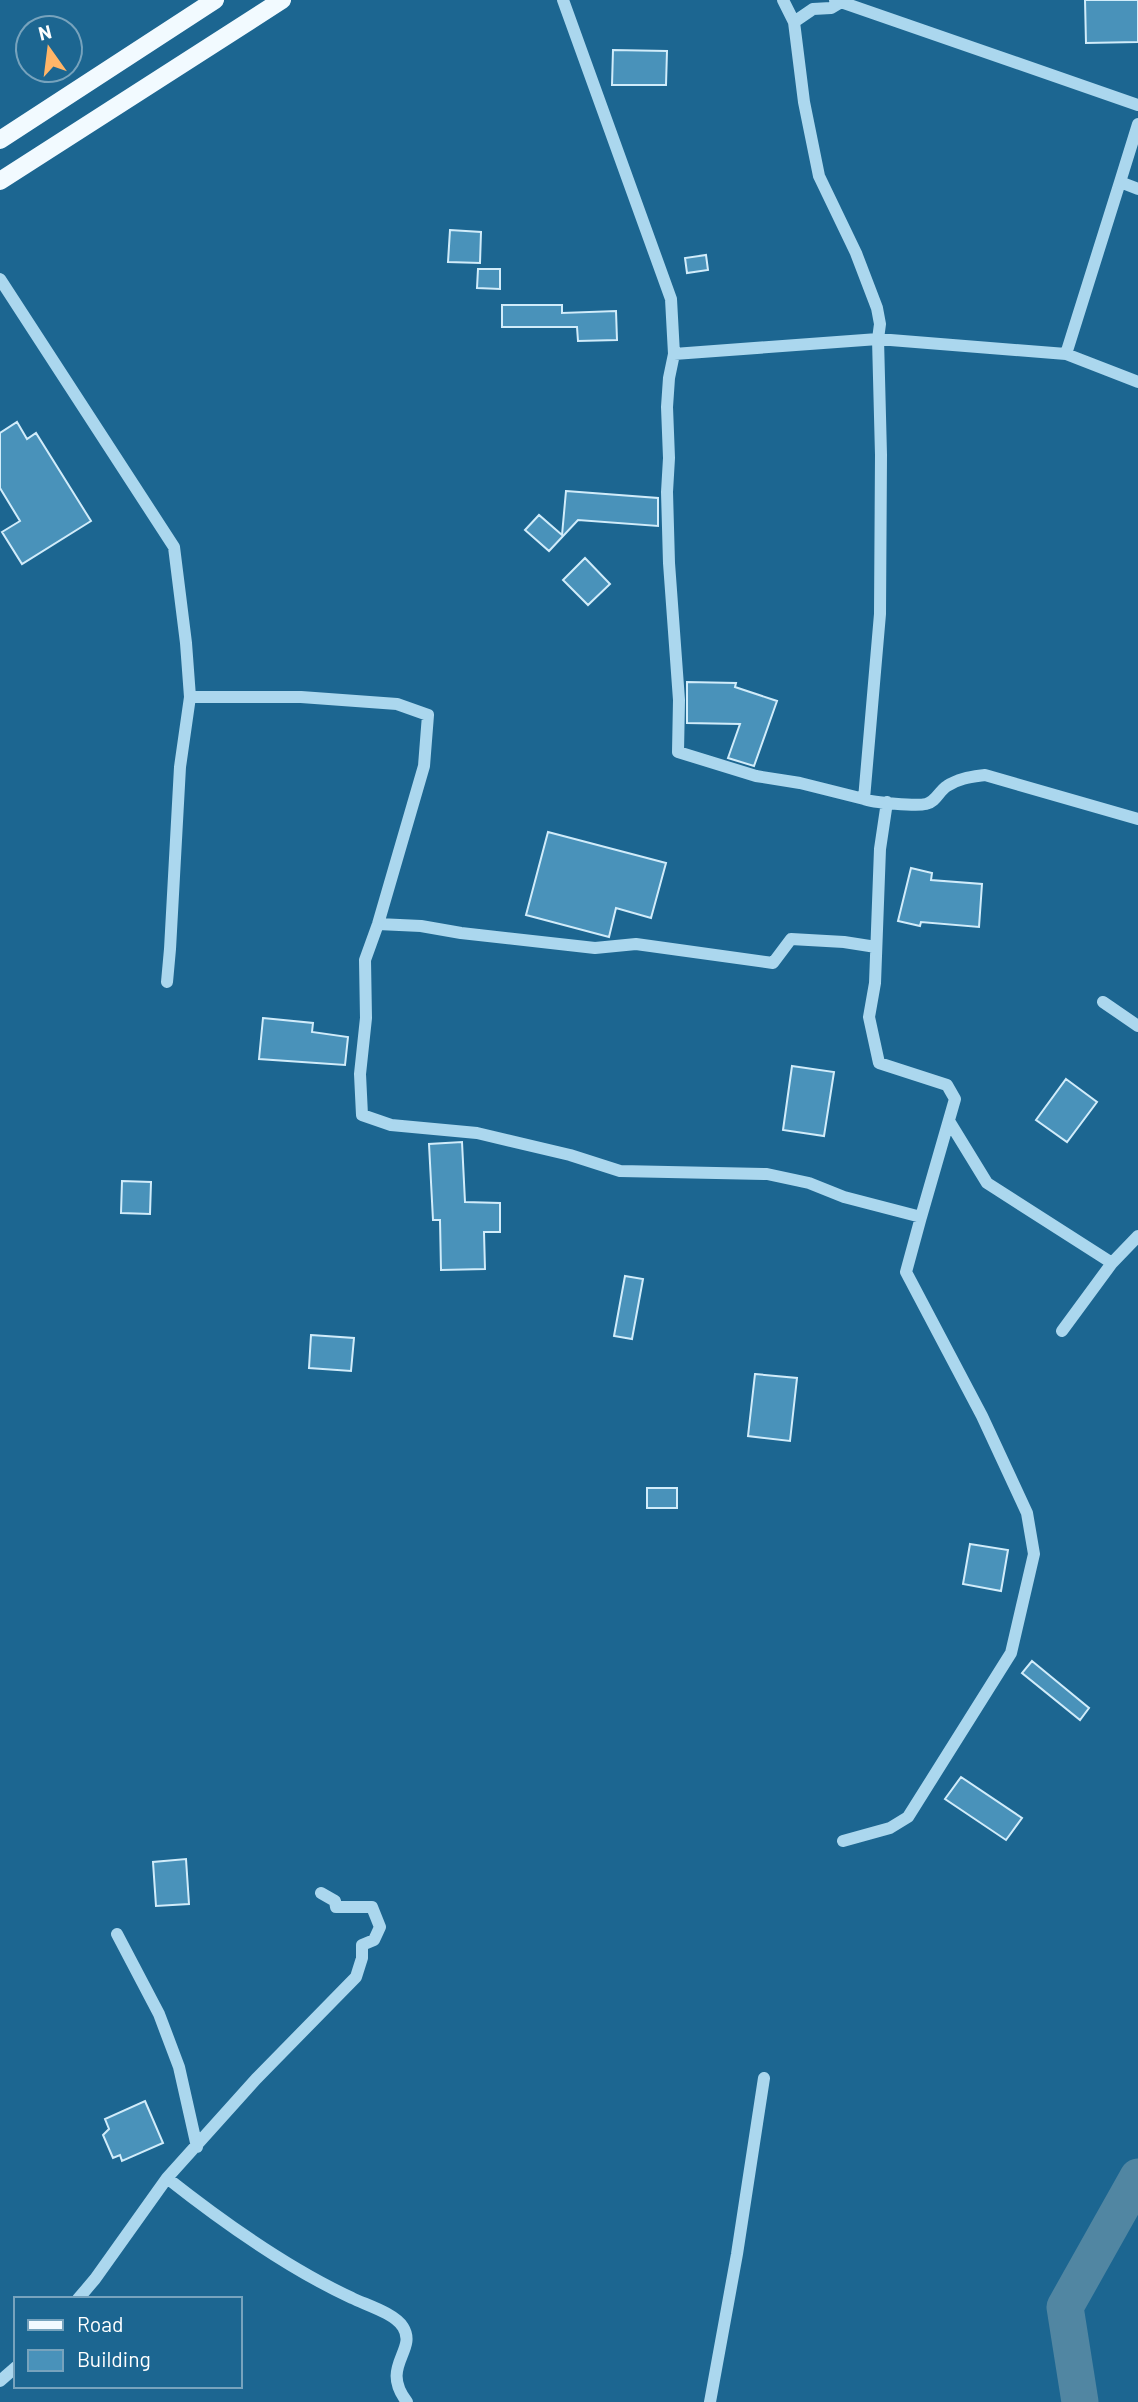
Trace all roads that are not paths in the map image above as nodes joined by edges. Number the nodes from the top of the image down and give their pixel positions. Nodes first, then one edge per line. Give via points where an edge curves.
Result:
1 (215, 0) edge
2 (282, 0) edge
3 (563, 0) edge
4 (838, 1) edge
5 (783, 2) edge
6 (813, 9) junction
7 (794, 22) junction
8 (1138, 105) edge
9 (1138, 124) edge
10 (0, 140) edge
11 (0, 181) edge
12 (1120, 182) junction
13 (1138, 189) edge
14 (0, 279) edge
15 (878, 339) junction
16 (674, 354) junction
17 (1066, 354) junction
18 (1138, 382) edge
19 (190, 697) junction
20 (864, 799) junction
21 (887, 802) junction
22 (1138, 820) edge
23 (378, 924) junction
24 (876, 947) junction
25 (167, 982) dead end
26 (1103, 1002) dead end
27 (1138, 1026) edge
28 (949, 1121) junction
29 (920, 1217) junction
30 (1138, 1236) edge
31 (1112, 1263) junction
32 (1062, 1331) dead end
33 (844, 1841) dead end
34 (321, 1893) dead end
35 (117, 1934) dead end
36 (764, 2078) dead end
37 (197, 2147) junction
38 (167, 2178) junction
39 (80, 2297) edge
40 (14, 2369) edge
41 (0, 2381) edge
42 (407, 2402) edge
43 (710, 2402) edge

1 - 10 main road
2 - 11 main road
3 - 16 street via 671,299
4 - 6 street via 831,8
4 - 8 street
5 - 6 street
5 - 7 street
6 - 7 street
7 - 15 street via 819,176 877,308
9 - 12 street
12 - 13 street
12 - 17 street
14 - 19 street via 174,547
15 - 16 street
15 - 17 street
15 - 20 street via 880,614
16 - 20 street via 667,407 667,492 678,752 756,776
17 - 18 street
19 - 23 street via 302,697 397,704 428,715 424,766
19 - 25 street via 180,767
20 - 21 street
21 - 22 street via 927,804 944,787 985,775
21 - 24 street
23 - 24 street via 595,948 636,944 772,963 790,939
23 - 29 street via 365,960 362,1115 391,1125 477,1133 620,1171 767,1174
24 - 28 street via 869,1017 879,1063 947,1085 955,1099
26 - 27 street
28 - 29 street
28 - 31 street via 987,1182
29 - 33 street via 906,1272 1027,1513 1034,1554 1011,1653 908,1817 890,1828
30 - 31 street
31 - 32 street
34 - 37 street via 335,1901 336,1907 372,1907 380,1927 374,1940 362,1945 356,1978
35 - 37 street via 159,2014 179,2067
36 - 43 street
37 - 38 street
38 - 39 street
38 - 42 street via 310,2279 403,2327 407,2344 396,2372 398,2390
40 - 41 street

